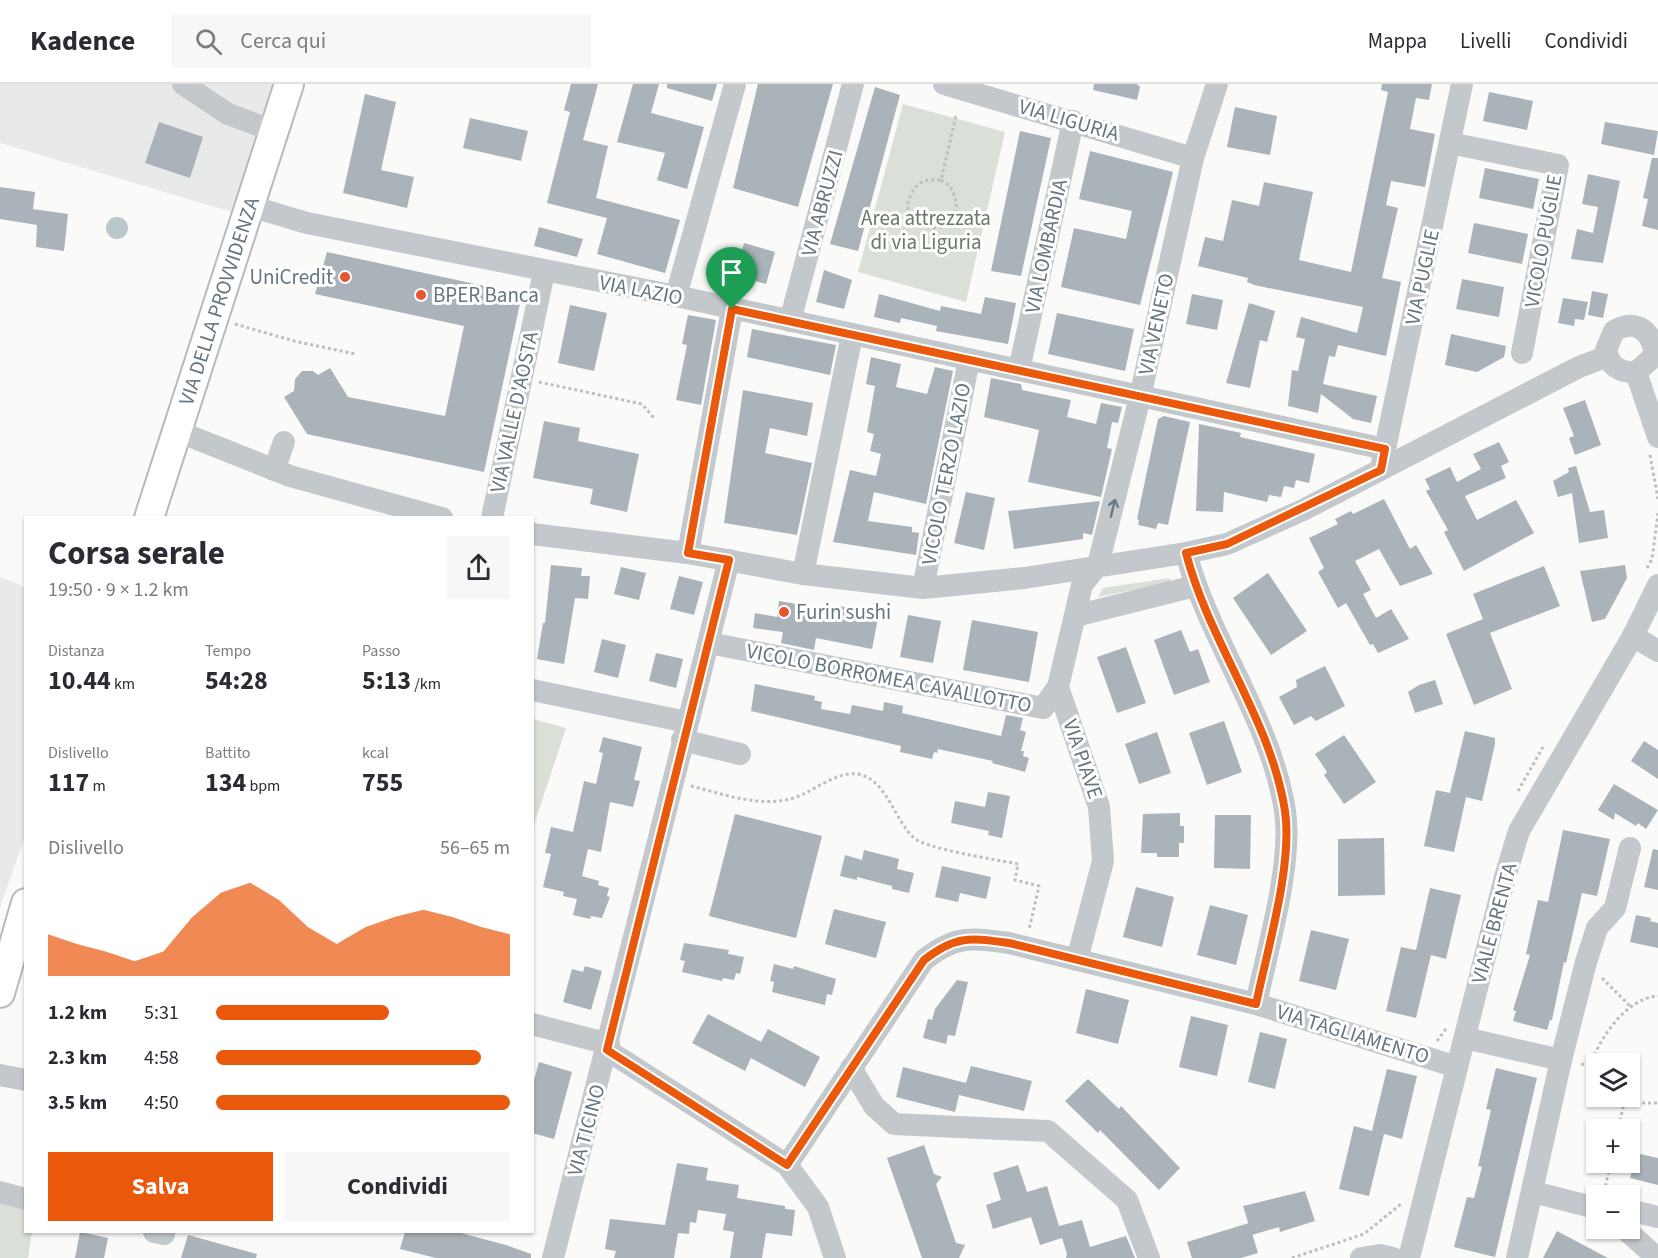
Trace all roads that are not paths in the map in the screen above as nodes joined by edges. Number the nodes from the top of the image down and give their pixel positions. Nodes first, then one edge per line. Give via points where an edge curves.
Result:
1 (183, 84) edge
2 (289, 84) edge
3 (735, 84) edge
4 (853, 84) edge
5 (944, 84) edge
6 (1217, 84) edge
7 (1462, 84) edge
8 (1073, 121) junction
9 (274, 131) junction
10 (1450, 143) junction
11 (1193, 158) junction
12 (250, 206) junction
13 (544, 272) junction
14 (676, 296) junction
15 (732, 309) junction
16 (1658, 317) edge
17 (790, 321) junction
18 (1634, 325) junction
19 (852, 335) junction
20 (1656, 347) edge
21 (1522, 353) dead end
22 (1608, 356) junction
23 (969, 360) junction
24 (1018, 370) junction
25 (1636, 372) junction
26 (1140, 397) junction
27 (177, 431) junction
28 (284, 442) dead end
29 (1653, 444) edge
30 (1383, 459) junction
31 (274, 470) junction
32 (150, 516) edge
33 (435, 516) edge
34 (492, 516) edge
35 (534, 534) edge
36 (688, 553) junction
37 (1186, 553) junction
38 (729, 560) junction
39 (1098, 565) junction
40 (803, 574) junction
41 (1658, 585) edge
42 (1194, 586) junction
43 (923, 588) junction
44 (1075, 616) junction
45 (1651, 619) edge
46 (1633, 636) junction
47 (709, 643) junction
48 (1658, 651) edge
49 (1058, 687) junction
50 (534, 691) edge
51 (685, 731) junction
52 (740, 754) dead end
53 (1630, 848) dead end
54 (24, 910) edge
55 (1077, 960) junction
56 (0, 993) edge
57 (1256, 1004) junction
58 (534, 1025) edge
59 (1464, 1038) junction
60 (608, 1047) junction
61 (1570, 1062) junction
62 (1457, 1067) junction
63 (851, 1068) junction
64 (0, 1075) edge
65 (24, 1080) edge
66 (787, 1165) junction
67 (0, 1192) edge
68 (1533, 1192) junction
69 (24, 1198) edge
70 (1586, 1199) edge
71 (1640, 1213) edge
72 (1658, 1217) edge
73 (1636, 1239) edge
74 (553, 1258) edge
75 (835, 1258) edge
76 (1149, 1258) edge
77 (1361, 1258) edge
78 (1394, 1258) edge
79 (1409, 1258) edge
80 (1517, 1258) edge
81 (1657, 1258) edge

1 - 9 street via 228,114
2 - 9 main road, VIA DELLA PROVVIDENZA
3 - 14 street
4 - 17 street, VIA ABRUZZI
5 - 8 street, VIA LIGURIA
6 - 11 street, VIA VENETO
7 - 10 street, VIA PUGLIE
8 - 11 street, VIA LIGURIA
8 - 24 street, VIA LOMBARDIA
9 - 12 main road, VIA DELLA PROVVIDENZA
10 - 21 street, VICOLO PUGLIE via 1558,165
10 - 30 street, VIA PUGLIE
11 - 26 street, VIA VENETO
12 - 13 street, VIA LAZIO via 307,223
12 - 27 main road, VIA DELLA PROVVIDENZA
13 - 14 street, VIA LAZIO
13 - 34 street, VIA VALLE D'AOSTA
14 - 15 street, VIA LAZIO
15 - 17 street, VIA LAZIO
15 - 36 street
16 - 18 street
17 - 19 street, VIA LAZIO
18 - 20 street via 1644,330
18 - 22 street via 1614,331 1607,342
19 - 23 street, VIA LAZIO
19 - 40 street
20 - 25 street via 1651,360
22 - 25 street via 1619,370
22 - 30 street
23 - 24 street, VIA LAZIO
23 - 43 street, VICOLO TERZO LAZIO
24 - 26 street, VIA LAZIO
25 - 29 street
26 - 30 street, VIA LAZIO
39 -> 26 street, VIA VENETO
27 - 31 street
27 - 32 main road, VIA DELLA PROVVIDENZA
28 - 31 street
30 - 37 street via 1227,544
31 - 33 street
35 - 36 street
36 - 38 street
37 - 39 street
37 - 42 street
38 - 40 street
38 - 47 street, VIA TICINO
39 - 43 street via 1024,578
39 - 44 street via 1082,585
40 - 43 street
41 - 45 street, VIALE BRENTA
42 - 44 street
42 - 57 street via 1274,763 1286,813 1284,870
44 - 49 street
45 - 46 street, VIALE BRENTA
46 - 48 street
46 - 59 street, VIALE BRENTA via 1519,831
47 - 49 street, VICOLO BORROMEA CAVALLOTTO via 1043,708
47 - 51 street, VIA TICINO
49 - 55 street, VIA PIAVE via 1099,807 1103,861
50 - 51 street
51 - 52 street
51 - 60 street, VIA TICINO
53 - 61 street via 1615,908 1597,928
54 - 56 main road
55 - 57 street, VIA TAGLIAMENTO
55 - 63 street, VIA TAGLIAMENTO via 1009,943 975,939 945,944 924,960
57 - 62 street, VIA TAGLIAMENTO
58 - 60 street
59 - 61 street
59 - 62 street, VIALE BRENTA
60 - 66 street
60 - 74 street, VIA TICINO
61 - 68 street
62 - 79 street, VIALE BRENTA
63 - 66 street, VIA TAGLIAMENTO
63 - 76 street via 874,1106 894,1124 1048,1131 1127,1200
64 - 65 street
66 - 75 street via 818,1207
67 - 69 street
68 - 70 street
68 - 80 street
71 - 72 street
73 - 81 street
77 - 78 street

